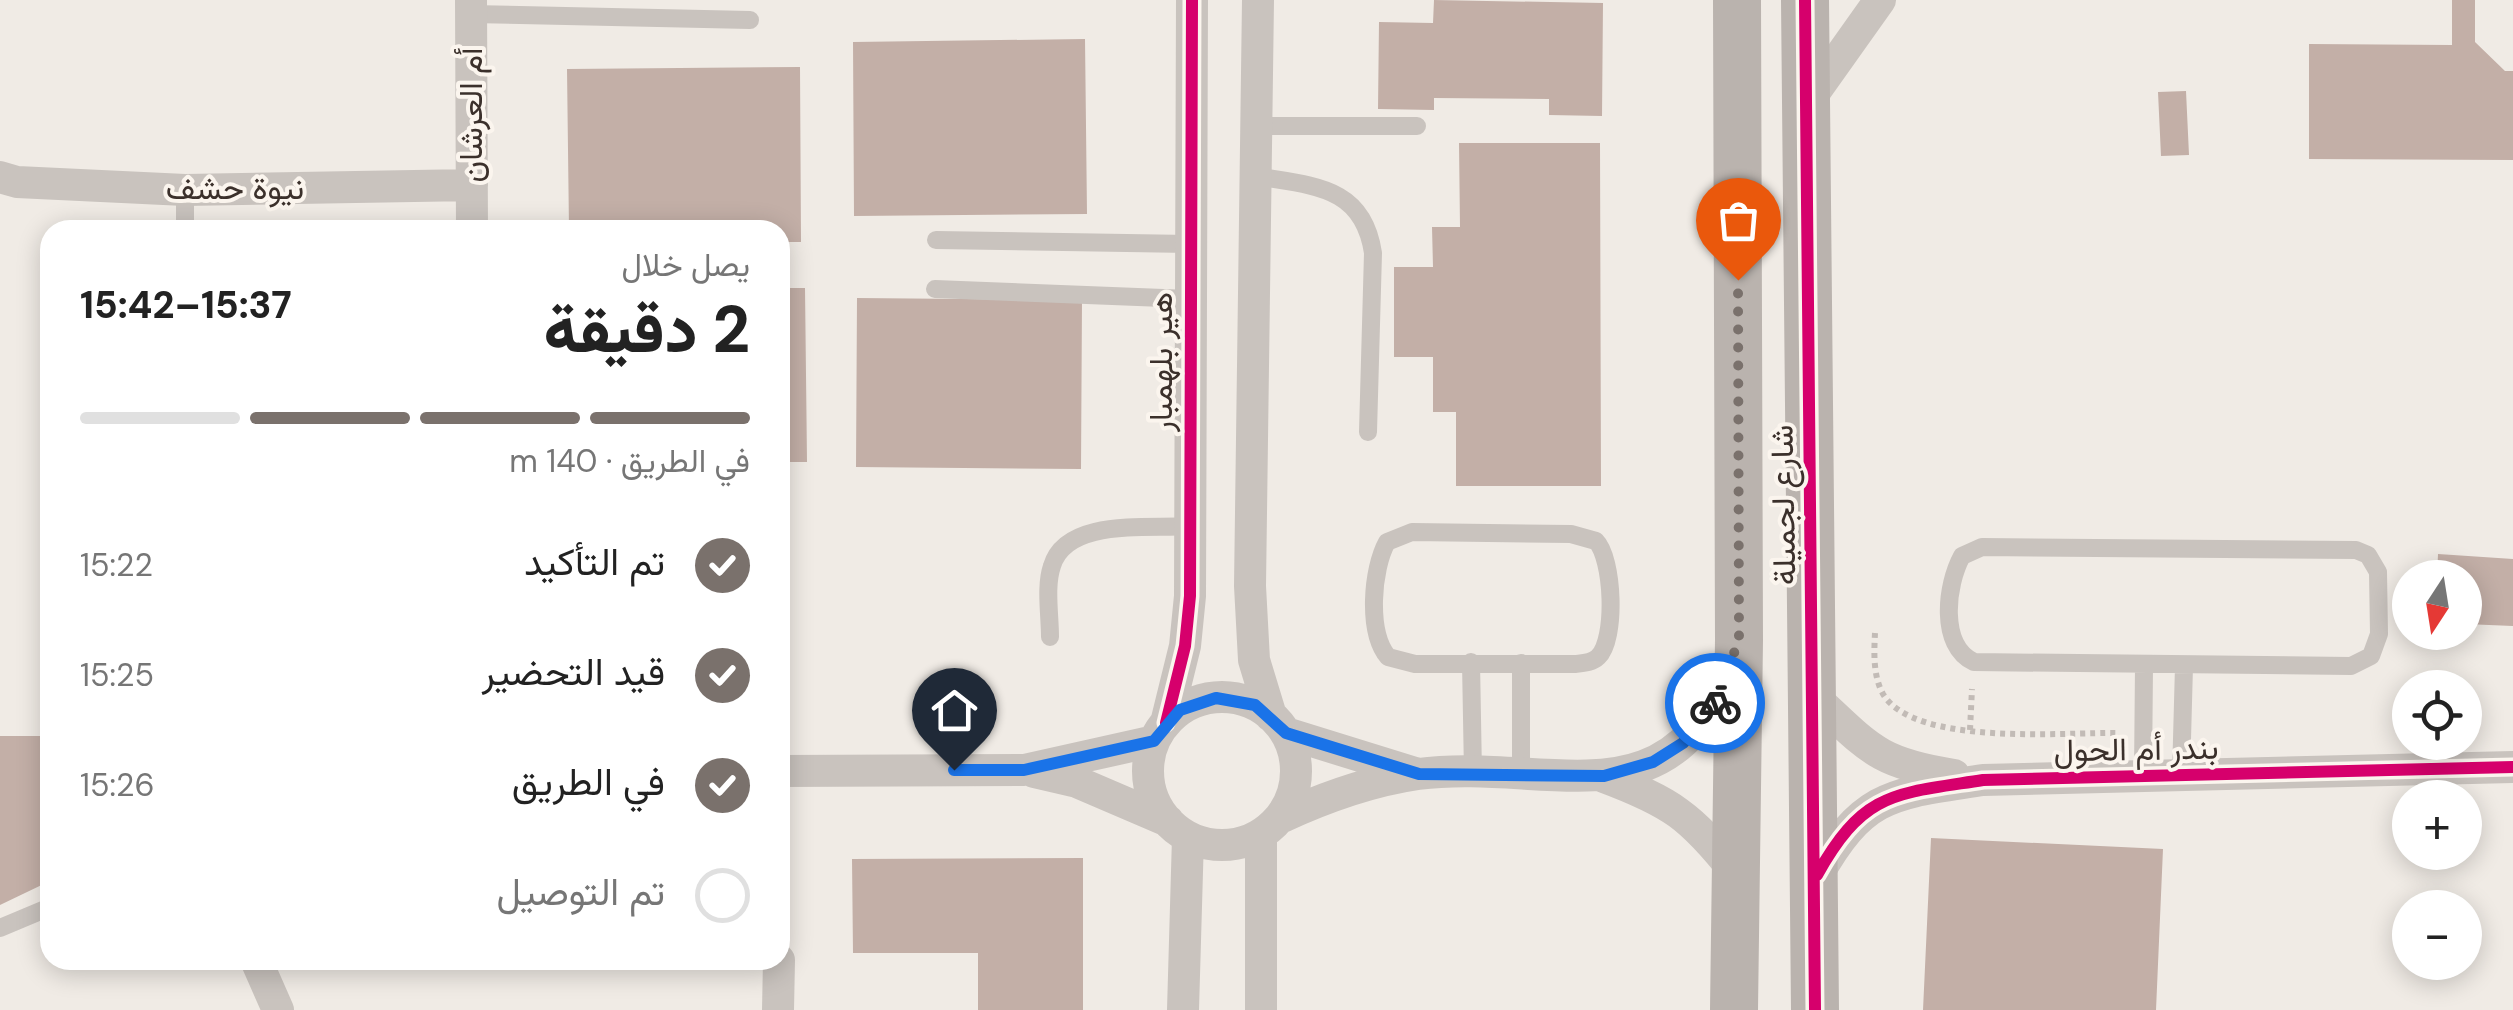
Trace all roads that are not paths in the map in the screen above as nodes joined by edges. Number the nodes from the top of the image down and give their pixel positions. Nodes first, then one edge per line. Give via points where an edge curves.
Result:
1 (1192, 0) edge
2 (1258, 0) edge
3 (1737, 0) edge
4 (1805, 0) edge
5 (1880, 0) edge
6 (471, 7) edge
7 (750, 20) dead end
8 (1804, 107) junction
9 (1256, 126) junction
10 (1417, 126) dead end
11 (1256, 176) junction
12 (0, 177) edge
13 (472, 185) junction
14 (185, 190) junction
15 (185, 220) edge
16 (472, 220) edge
17 (936, 240) dead end
18 (1190, 244) junction
19 (935, 290) dead end
20 (1189, 299) junction
21 (1368, 432) dead end
22 (1188, 526) junction
23 (1050, 637) dead end
24 (1739, 640) junction
25 (1471, 662) junction
26 (1520, 663) junction
27 (2144, 666) junction
28 (2184, 666) junction
29 (1814, 697) junction
30 (1278, 724) junction
31 (1160, 732) junction
32 (2510, 763) edge
33 (1024, 770) junction
34 (790, 771) edge
35 (1419, 774) junction
36 (1472, 774) junction
37 (1521, 775) junction
38 (1604, 776) junction
39 (2142, 776) junction
40 (2181, 776) junction
41 (1983, 780) junction
42 (1270, 826) junction
43 (1178, 829) junction
44 (1735, 872) junction
45 (1814, 880) junction
46 (40, 911) edge
47 (0, 928) edge
48 (260, 970) edge
49 (779, 970) edge
50 (278, 1010) edge
51 (778, 1010) edge
52 (1183, 1010) edge
53 (1260, 1010) edge
54 (1734, 1010) edge
55 (1815, 1010) edge

1 - 18 street, هير بلهمبار
2 - 9 street
3 - 24 street, شارع لجميلة
4 - 8 street, شارع لجميلة
5 - 8 street
6 - 7 lane
6 - 13 street, أم العرشان
8 - 29 street, شارع لجميلة
9 - 10 lane
9 - 11 street
11 - 21 lane via 1342,198 1369,227
11 - 30 street via 1250,586 1254,660
12 - 14 street, نيوة حشف
13 - 14 street, نيوة حشف
13 - 16 street, أم العرشان
14 - 15 lane
17 - 18 lane
18 - 20 street, هير بلهمبار
19 - 20 lane
20 - 22 street, هير بلهمبار
22 - 23 lane via 1071,538 1050,570
22 - 31 street, هير بلهمبار via 1185,646
24 - 38 street via 1702,724 1653,762
24 - 44 street, شارع لجميلة
25 - 26 lane
25 - 26 lane via 1400,662 1381,648 1377,567 1387,542 1412,532 1571,534 1596,541 1609,561 1604,648 1588,662
25 - 36 lane
26 - 37 lane
27 - 28 lane
27 - 28 lane via 1964,658 1951,637 1952,578 1962,556 1982,547 2342,548 2376,564 2379,634 2363,662
27 - 39 lane
28 - 40 lane
29 - 41 street, بندر أم الحول via 1895,765
29 - 45 street, شارع لجميلة
30 - 31 street via 1255,705 1216,698 1180,710
30 - 35 street
30 - 42 street via 1294,754 1296,777
31 - 33 street
31 - 43 street via 1149,783
32 - 40 street, بندر أم الحول
33 - 34 street
33 - 43 street via 1077,782
35 - 36 street
35 - 42 street via 1347,791
36 - 37 street
37 - 38 street
38 - 44 street via 1682,812
39 - 40 street, بندر أم الحول
39 - 41 street, بندر أم الحول
41 - 45 street, بندر أم الحول via 1904,792 1872,805 1840,834
42 - 43 street via 1224,845
42 - 53 street
43 - 52 street
44 - 54 street, شارع لجميلة
45 - 55 street, شارع لجميلة
46 - 47 lane
48 - 50 street
49 - 51 street

